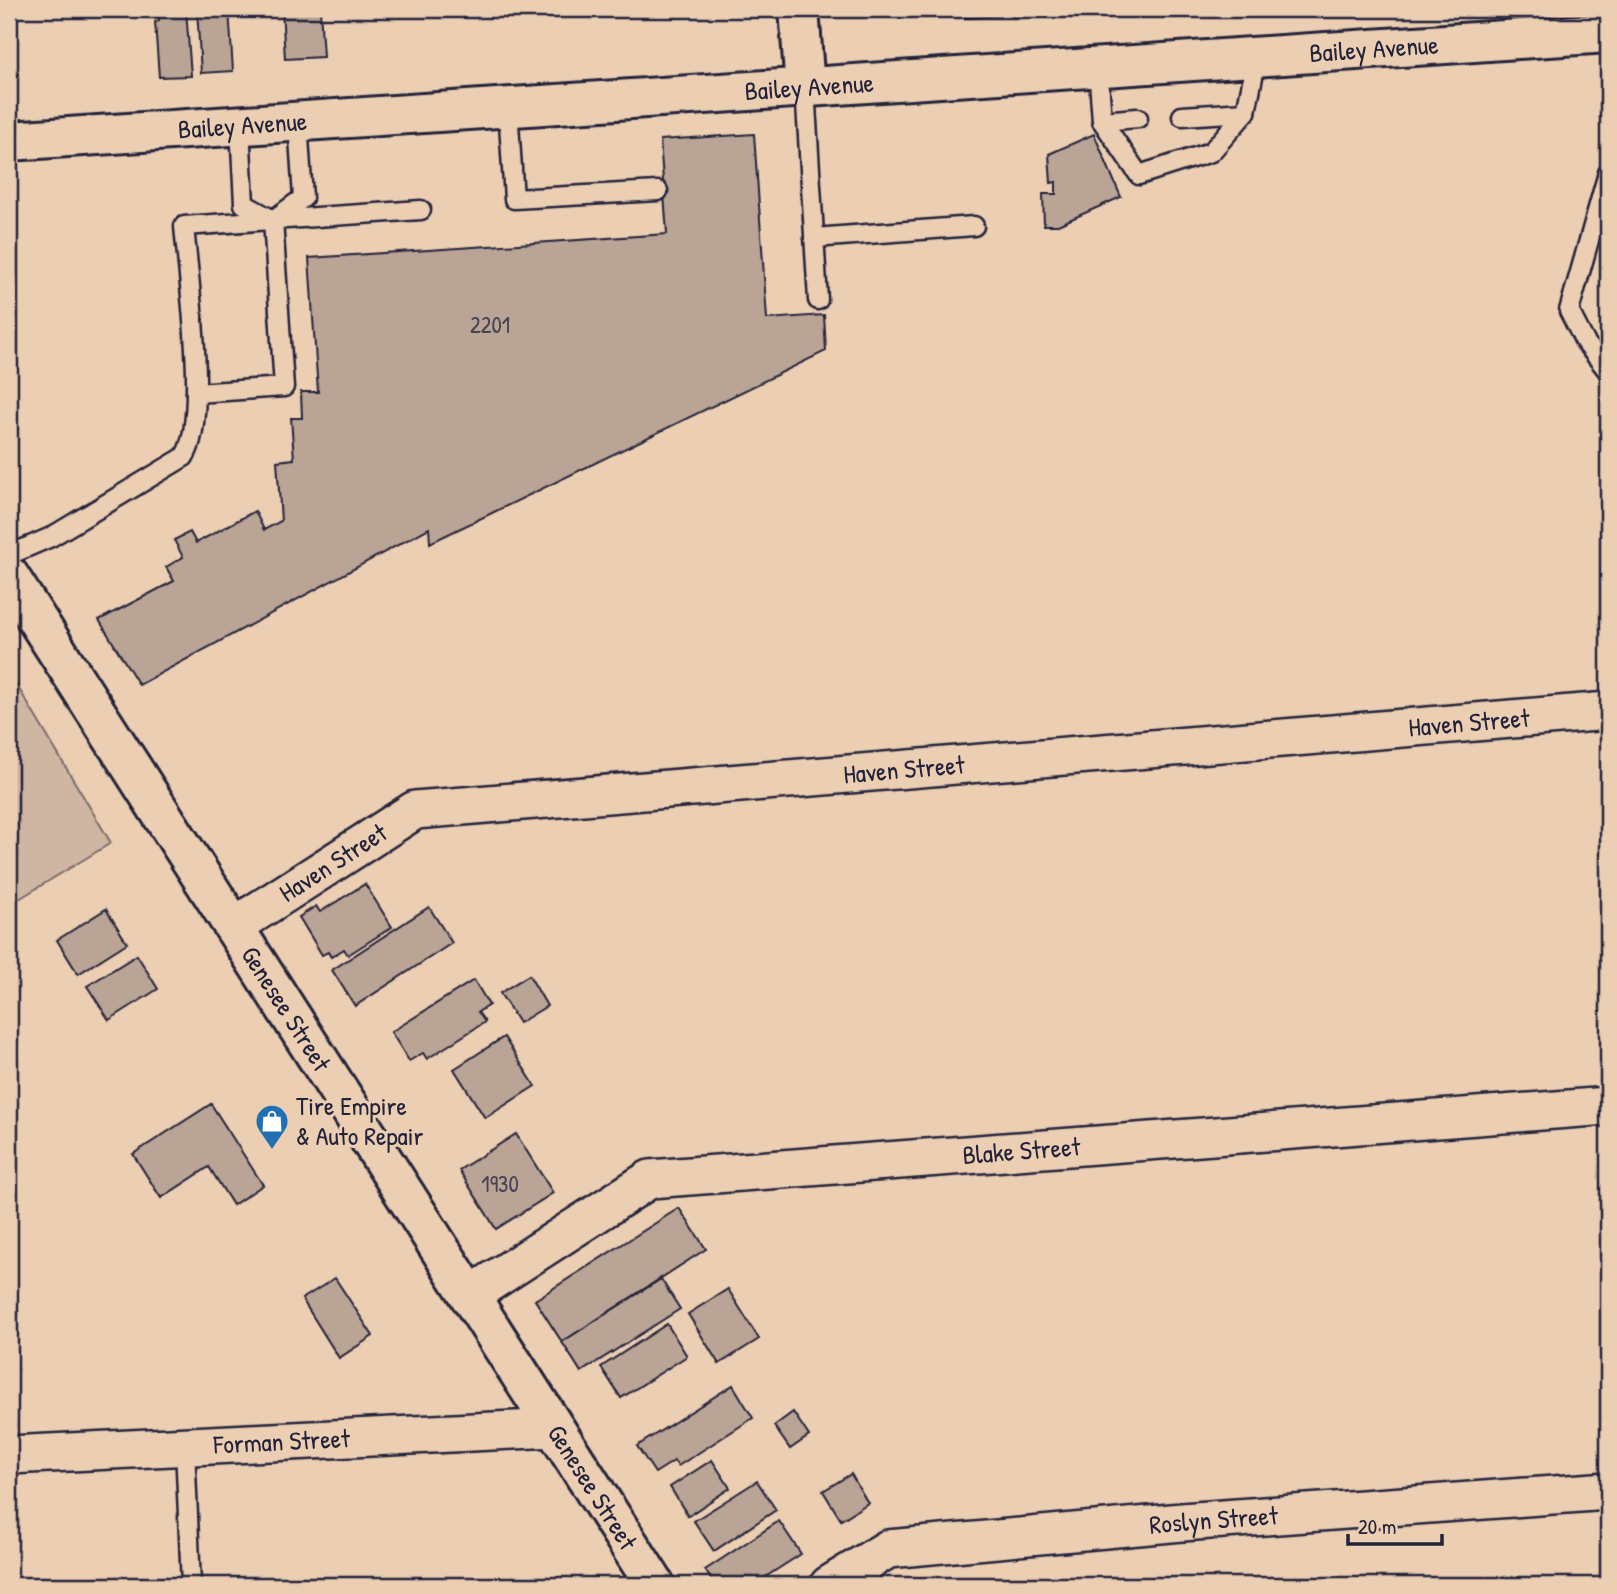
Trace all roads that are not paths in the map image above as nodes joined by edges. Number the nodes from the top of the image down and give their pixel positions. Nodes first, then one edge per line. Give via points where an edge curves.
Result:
1 (799, 9) edge
2 (1608, 33) edge
3 (1257, 57) junction
4 (1098, 67) junction
5 (805, 88) junction
6 (508, 108) junction
7 (1246, 112) junction
8 (1182, 116) dead end
9 (1138, 118) dead end
10 (1102, 121) junction
11 (298, 122) junction
12 (240, 125) junction
13 (9, 141) edge
14 (1608, 173) edge
15 (658, 191) dead end
16 (421, 210) dead end
17 (273, 220) junction
18 (974, 226) dead end
19 (814, 238) junction
20 (818, 300) dead end
21 (1608, 371) edge
22 (196, 394) junction
23 (9, 555) edge
24 (9, 576) edge
25 (1608, 710) edge
26 (233, 927) junction
27 (1608, 1106) edge
28 (469, 1296) junction
29 (554, 1428) junction
30 (185, 1447) junction
31 (9, 1455) edge
32 (1608, 1491) edge
33 (191, 1585) edge
34 (655, 1585) edge
35 (829, 1585) edge

1 - 5 main road
2 - 3 main road, Bailey Avenue
3 - 4 main road, Bailey Avenue
3 - 7 lane
4 - 5 main road, Bailey Avenue
4 - 10 lane
5 - 6 main road, Bailey Avenue
5 - 19 lane
6 - 11 main road, Bailey Avenue
6 - 15 lane via 514,199
7 - 8 lane
7 - 10 lane via 1211,152 1139,175
9 - 10 lane
11 - 12 main road, Bailey Avenue
11 - 17 lane via 303,198
12 - 13 main road, Bailey Avenue
12 - 17 lane via 244,204
14 - 21 lane via 1569,311
16 - 17 lane
17 - 22 lane via 284,387
17 - 22 lane via 184,226
18 - 19 lane
19 - 20 lane
22 - 23 lane via 191,447 184,457 51,537
24 - 26 main road, Genesee Street
25 - 26 street, Haven Street via 415,810
26 - 28 main road, Genesee Street
27 - 28 street, Blake Street via 650,1179
28 - 29 main road, Genesee Street
29 - 30 street, Forman Street
29 - 34 main road, Genesee Street
30 - 31 street, Forman Street
30 - 33 lane
32 - 35 street, Roslyn Street via 888,1549

